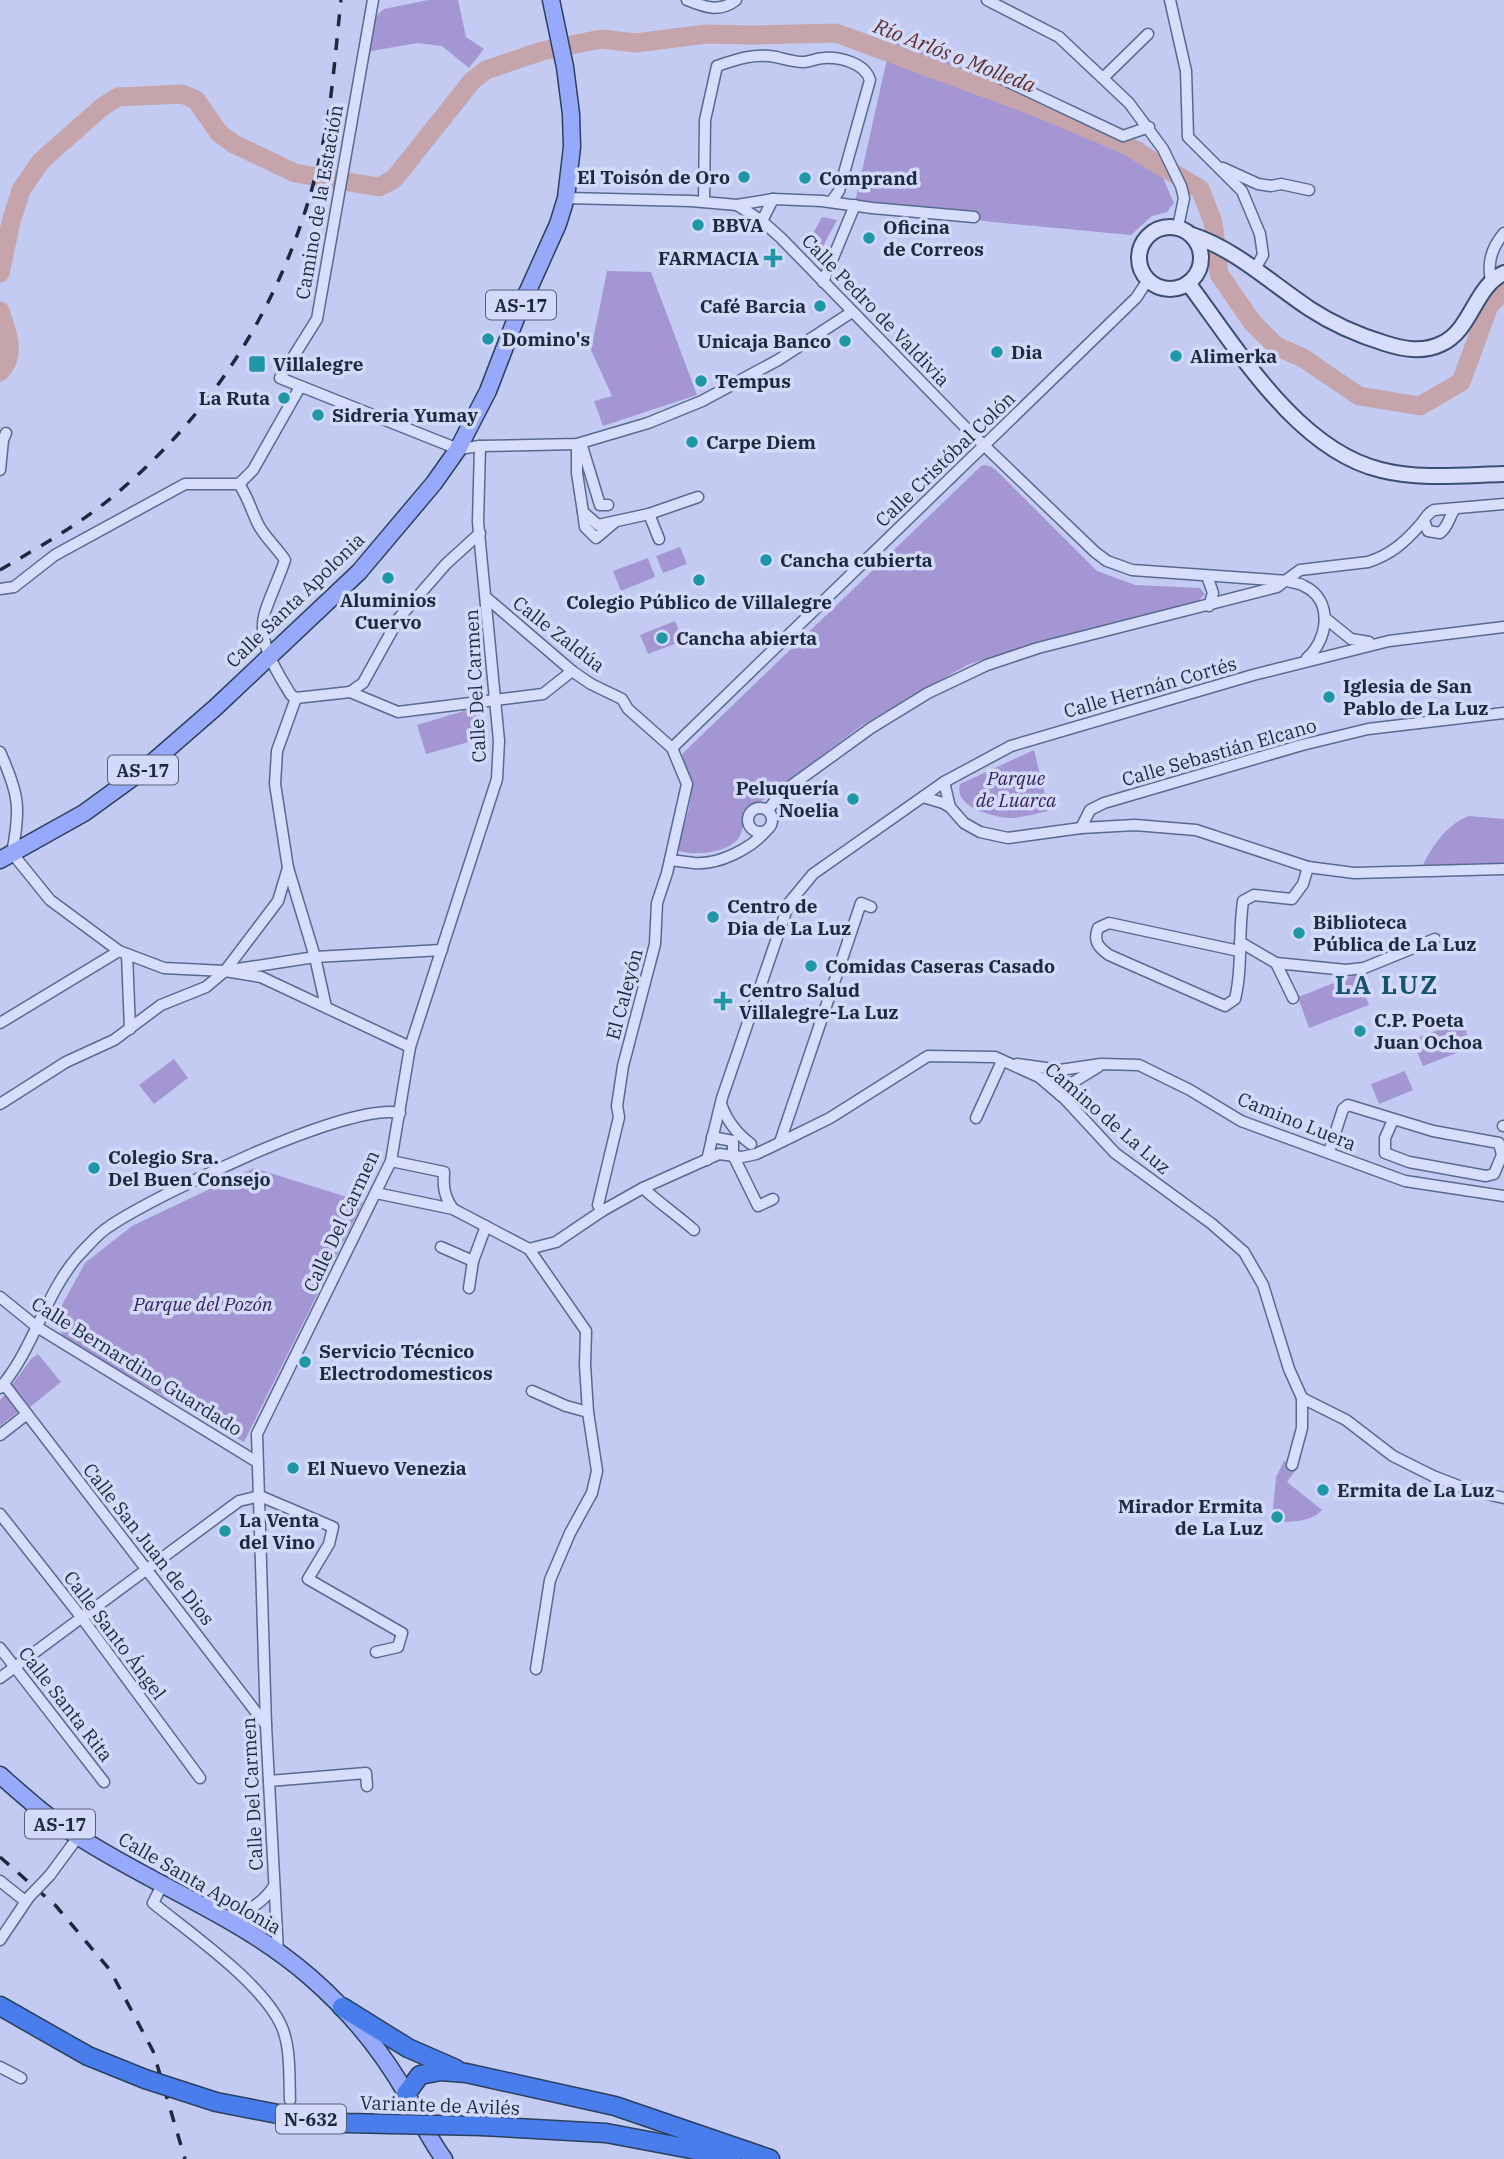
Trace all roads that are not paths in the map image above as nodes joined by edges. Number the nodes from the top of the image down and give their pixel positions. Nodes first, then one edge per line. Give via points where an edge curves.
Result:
1 (551, 0) edge
2 (687, 0) edge
3 (736, 0) edge
4 (1170, 0) edge
5 (376, 1) edge
6 (993, 1) edge
7 (1148, 34) dead end
8 (994, 75) dead end
9 (1103, 78) junction
10 (1149, 127) junction
11 (1217, 165) junction
12 (1309, 190) dead end
13 (566, 198) junction
14 (773, 199) junction
15 (704, 202) junction
16 (831, 202) junction
17 (737, 205) junction
18 (855, 205) junction
19 (974, 217) dead end
20 (762, 221) junction
21 (1178, 228) junction
22 (1504, 233) edge
23 (1192, 235) junction
24 (1255, 269) junction
25 (1499, 276) edge
26 (1148, 279) junction
27 (823, 282) junction
28 (1188, 283) junction
29 (852, 312) junction
30 (300, 387) junction
31 (3, 438) edge
32 (579, 443) junction
33 (986, 445) junction
34 (480, 446) junction
35 (457, 449) junction
36 (0, 470) edge
37 (1504, 474) edge
38 (239, 484) junction
39 (698, 497) dead end
40 (1504, 504) edge
41 (608, 505) dead end
42 (1454, 510) junction
43 (649, 514) junction
44 (1424, 521) junction
45 (480, 533) junction
46 (659, 539) dead end
47 (1207, 576) junction
48 (1288, 581) junction
49 (0, 589) edge
50 (488, 599) junction
51 (1209, 606) junction
52 (1325, 618) junction
53 (1504, 627) edge
54 (1376, 643) junction
55 (269, 657) junction
56 (1304, 661) junction
57 (572, 671) junction
58 (350, 692) junction
59 (296, 698) junction
60 (494, 700) junction
61 (1504, 713) edge
62 (672, 748) junction
63 (0, 751) edge
64 (944, 782) junction
65 (923, 797) junction
66 (950, 807) junction
67 (768, 810) junction
68 (1081, 828) junction
69 (753, 830) junction
70 (766, 831) junction
71 (744, 848) junction
72 (6, 857) edge
73 (670, 860) junction
74 (288, 867) junction
75 (1308, 867) junction
76 (1504, 869) edge
77 (872, 907) dead end
78 (1435, 939) dead end
79 (1239, 947) junction
80 (442, 950) junction
81 (123, 953) junction
82 (315, 957) junction
83 (1276, 963) junction
84 (225, 971) junction
85 (1293, 998) dead end
86 (326, 1007) junction
87 (0, 1023) edge
88 (130, 1029) junction
89 (410, 1046) junction
90 (1002, 1062) junction
91 (1101, 1064) junction
92 (1060, 1095) junction
93 (0, 1104) edge
94 (721, 1104) junction
95 (400, 1113) junction
96 (976, 1118) dead end
97 (1393, 1120) junction
98 (712, 1137) junction
99 (733, 1141) junction
100 (751, 1144) junction
101 (775, 1145) junction
102 (1502, 1146) edge
103 (1329, 1152) junction
104 (738, 1156) junction
105 (707, 1160) junction
106 (391, 1161) junction
107 (643, 1188) junction
108 (376, 1192) junction
109 (760, 1195) dead end
110 (1504, 1196) edge
111 (773, 1199) dead end
112 (453, 1209) junction
113 (602, 1211) junction
114 (486, 1226) junction
115 (694, 1230) dead end
116 (441, 1247) dead end
117 (529, 1248) junction
118 (474, 1261) junction
119 (470, 1288) dead end
120 (0, 1297) edge
121 (37, 1327) junction
122 (2, 1386) edge
123 (532, 1391) dead end
124 (1302, 1398) junction
125 (588, 1412) junction
126 (27, 1414) junction
127 (0, 1435) edge
128 (257, 1462) junction
129 (1292, 1465) dead end
130 (260, 1496) junction
131 (1504, 1498) edge
132 (0, 1514) edge
133 (147, 1569) junction
134 (82, 1618) junction
135 (0, 1648) edge
136 (376, 1651) dead end
137 (15, 1667) junction
138 (536, 1669) dead end
139 (0, 1678) edge
140 (266, 1725) junction
141 (0, 1775) edge
142 (200, 1778) dead end
143 (269, 1781) junction
144 (104, 1783) dead end
145 (367, 1786) dead end
146 (78, 1837) junction
147 (0, 1881) edge
148 (162, 1885) junction
149 (274, 1886) junction
150 (27, 1899) junction
151 (227, 1918) junction
152 (0, 1940) edge
153 (278, 1952) junction
154 (0, 2006) edge
155 (342, 2007) junction
156 (0, 2067) edge
157 (466, 2073) junction
158 (21, 2078) dead end
159 (406, 2094) junction
160 (290, 2099) dead end
161 (432, 2151) edge
162 (444, 2159) edge
163 (731, 2159) edge
164 (770, 2159) edge

1 - 13 main road, Calle Santa Apolonia / AS-17 via 571,114
2 - 3 street via 712,9
4 - 11 street via 1186,71 1188,137
5 - 30 street, Camino de la Estación via 364,43 317,319 280,378
6 - 9 street via 1059,37
7 - 9 street
8 - 10 street via 1123,135
9 - 10 street
10 - 21 street via 1181,186 1184,198
11 - 12 street via 1258,184
11 - 24 street via 1242,191 1260,234 1263,255
13 - 15 street
13 - 35 main road, Calle Santa Apolonia / AS-17 via 488,391
14 - 16 street
14 - 17 street
14 - 20 street
15 - 16 street via 705,120 718,66 758,55 807,62 836,58 868,72 870,80 839,191
15 - 17 street
16 - 18 street
17 - 20 street, Calle Pedro de Valdivia
18 - 19 street
18 - 27 street
20 - 27 street, Calle Pedro de Valdivia
21 - 23 street
21 - 26 street via 1162,227 1148,235 1140,249 1140,266
22 - 25 street via 1493,250 1489,270
23 - 24 street
23 - 28 street via 1200,250 1200,266
24 - 25 street via 1350,331 1401,348 1424,350 1451,339
26 - 28 street via 1162,288
26 - 33 street, Calle Cristóbal Colón via 1136,298
27 - 29 street, Calle Pedro de Valdivia
28 - 37 street via 1297,421 1351,461 1414,475
29 - 32 street via 778,360 702,401
29 - 33 street, Calle Pedro de Valdivia
30 - 35 street
30 - 38 street via 253,470
31 - 36 street
32 - 34 street
32 - 41 street via 600,505
32 - 43 street via 577,473 583,512 598,525
33 - 47 street, Calle Pedro de Valdivia via 1107,561 1132,570
33 - 62 street, Calle Cristóbal Colón
34 - 35 street
34 - 45 street, Calle Del Carmen
35 - 55 main road, Calle Santa Apolonia / AS-17 via 359,572
38 - 49 street via 185,484 55,555 14,587
38 - 55 street via 259,527 285,560 264,615
39 - 43 street
40 - 42 street
42 - 44 street via 1434,510
42 - 44 street via 1440,533 1428,531
43 - 46 street
44 - 48 street via 1389,554 1368,562 1300,570
45 - 50 street, Calle Del Carmen
45 - 58 street via 399,618 363,683
47 - 48 street, Calle Pedro de Valdivia
47 - 51 street via 1213,593
48 - 51 street
48 - 52 street via 1314,594
50 - 57 street, Calle Zaldúa
50 - 60 street, Calle Del Carmen
51 - 67 street via 1038,648 965,675 871,728 781,793
52 - 54 street via 1352,639
52 - 56 street via 1324,635
53 - 54 street, Calle Hernán Cortés
54 - 56 street, Calle Hernán Cortés
55 - 59 street
55 - 72 main road, Calle Santa Apolonia / AS-17 via 146,768 84,813
56 - 64 street, Calle Hernán Cortés via 1011,746
57 - 60 street via 544,694
57 - 62 street, Calle Zaldúa via 622,699
58 - 59 street
58 - 60 street via 398,712
59 - 74 street via 277,751 275,784
60 - 80 street, Calle Del Carmen via 497,779
61 - 68 street, Calle Sebastián Elcano via 1367,729 1302,745 1104,803 1090,810
62 - 73 street, El Caleyón via 687,784
63 - 72 street via 19,816
64 - 65 street, Calle Hernán Cortés
64 - 66 street
65 - 66 street
65 - 94 street, Calle Hernán Cortés via 813,874 789,903
66 - 68 street via 980,832 1009,838
67 - 69 street via 760,808 750,814
67 - 70 street via 772,824
68 - 75 street via 1135,825 1196,830
69 - 70 street
69 - 71 street
70 - 71 street
71 - 73 street via 696,863
72 - 81 street via 50,900
73 - 113 street, El Caleyón via 657,903 655,944 623,1066 619,1117 598,1205
74 - 82 street
74 - 84 street via 278,901
75 - 76 street via 1354,873
75 - 79 street via 1292,899 1254,895 1243,901
77 - 101 street via 861,903
78 - 83 street via 1364,968
79 - 79 street via 1109,923 1098,928 1095,936 1098,948 1109,955 1225,1006 1235,999 1240,978
79 - 83 street
80 - 82 street
80 - 89 street, Calle Del Carmen
81 - 84 street via 164,968
81 - 87 street
81 - 88 street
82 - 84 street
82 - 86 street
83 - 85 street
84 - 86 street via 261,977
84 - 88 street via 206,988 161,1005
86 - 89 street
88 - 93 street
89 - 95 street, Calle Del Carmen
90 - 91 street, Camino Luera via 1060,1070
90 - 92 street, Camino de La Luz via 1039,1077
90 - 96 street
90 - 101 street, Camino de La Luz via 995,1057 928,1056 842,1112
91 - 92 street
91 - 103 street, Camino Luera via 1139,1065 1241,1121
92 - 124 street, Camino de La Luz via 1115,1153 1244,1252 1263,1285
94 - 98 street, Calle Hernán Cortés
94 - 100 street via 741,1138
95 - 106 street, Calle Del Carmen
95 - 121 street via 377,1112 333,1122 145,1204 107,1228 76,1258
97 - 102 street
97 - 102 street via 1385,1138 1385,1153 1409,1162 1486,1176 1494,1174
97 - 103 street via 1348,1105
98 - 99 street
98 - 105 street, Calle Hernán Cortés
99 - 100 street
99 - 104 street
100 - 101 street
101 - 104 street, Camino de La Luz
103 - 110 street, Camino Luera via 1405,1181
104 - 105 street, Camino de La Luz via 719,1154
104 - 109 street
104 - 111 street via 758,1206
105 - 107 street, Camino de La Luz
106 - 108 street, Calle Del Carmen
106 - 112 street via 444,1172 443,1189
107 - 113 street, Camino de La Luz
107 - 115 street
108 - 112 street
108 - 128 street, Calle Del Carmen via 257,1434
112 - 114 street
113 - 117 street, Camino de La Luz via 556,1242
114 - 117 street
114 - 118 street
116 - 118 street
117 - 125 street via 586,1331
118 - 119 street
120 - 121 street, Calle Bernardino Guardado
121 - 122 street
121 - 128 street, Calle Bernardino Guardado
122 - 126 street, Calle San Juan de Dios
123 - 125 street
124 - 129 street, Camino de La Luz via 1302,1428
124 - 131 street via 1346,1420 1393,1456 1433,1476
125 - 138 street via 597,1471 592,1493 550,1580
126 - 127 street
126 - 133 street, Calle San Juan de Dios
128 - 130 street, Calle Del Carmen
130 - 133 street via 239,1501
130 - 136 street via 333,1527 329,1544 308,1579 402,1633 398,1647
130 - 140 street, Calle Del Carmen
132 - 134 street, Calle Santo Ángel
133 - 134 street
133 - 140 street, Calle San Juan de Dios
134 - 137 street
134 - 142 street, Calle Santo Ángel
135 - 137 street, Calle Santa Rita
137 - 139 street
137 - 144 street, Calle Santa Rita
140 - 143 street, Calle Del Carmen
141 - 146 main road, Calle Santa Apolonia / AS-17
143 - 145 street via 366,1773
143 - 149 street, Calle Del Carmen
146 - 148 main road, Calle Santa Apolonia / AS-17
146 - 150 street, bridge
147 - 150 street
148 - 151 main road, Calle Santa Apolonia / AS-17
148 - 160 street via 153,1903 233,1967 282,2026
149 - 151 street, Calle Del Carmen via 247,1912
149 - 153 street, Calle Del Carmen
150 - 152 street
151 - 153 main road, Calle Santa Apolonia / AS-17
153 - 155 main road, AS-17
154 - 163 highway, Variante de Avilés / N-632, bridge via 88,2056 216,2102 345,2123 606,2133
155 - 157 highway via 408,2048
155 - 159 main road, AS-17
156 - 158 street
157 - 159 highway via 441,2071 420,2076
157 - 164 highway via 615,2106
159 - 161 main road, AS-17
161 - 162 main road, AS-17

